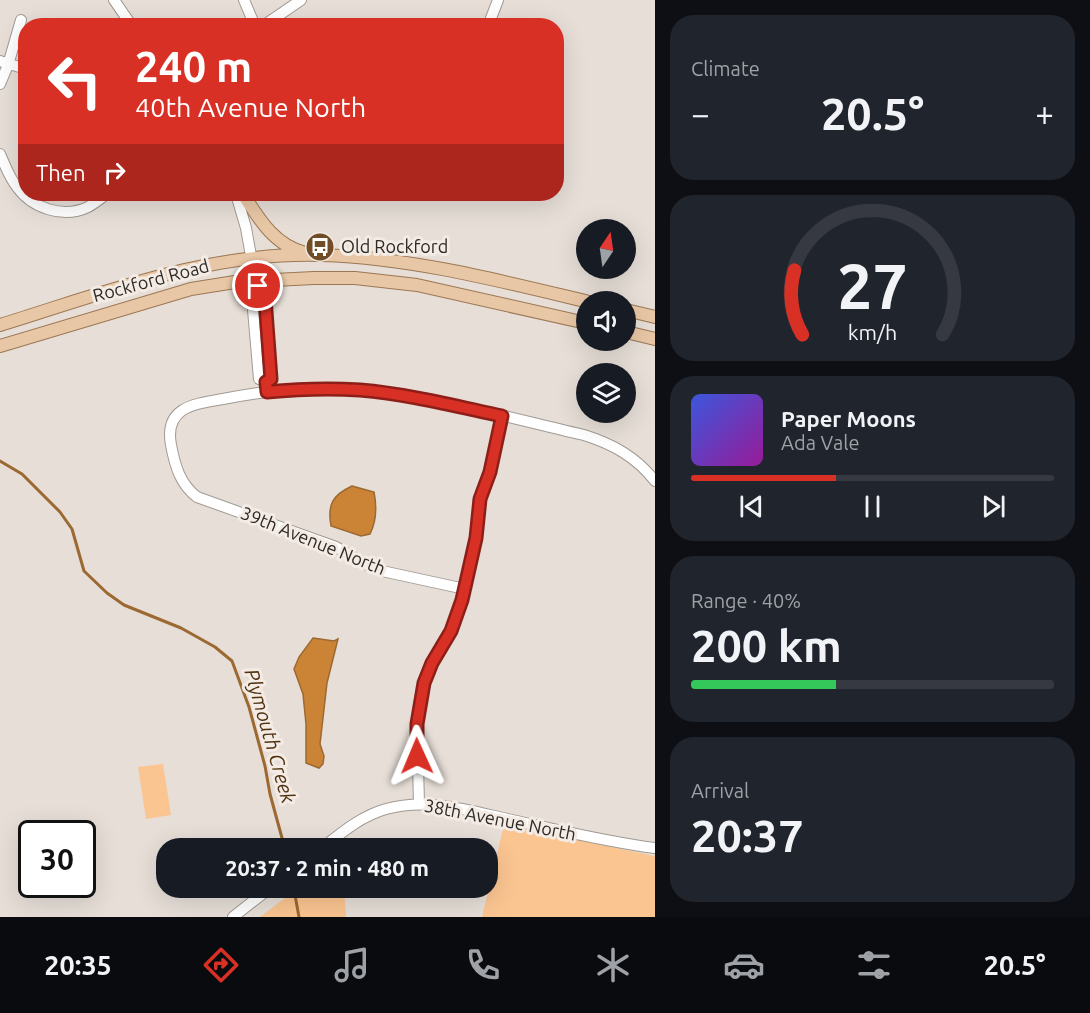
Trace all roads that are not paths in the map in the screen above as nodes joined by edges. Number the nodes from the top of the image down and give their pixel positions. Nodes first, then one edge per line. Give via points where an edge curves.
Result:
1 (114, 0) edge
2 (244, 0) edge
3 (301, 0) edge
4 (498, 0) edge
5 (126, 18) edge
6 (252, 18) edge
7 (275, 18) edge
8 (491, 18) edge
9 (18, 28) edge
10 (4, 63) edge
11 (0, 84) edge
12 (0, 154) edge
13 (18, 188) edge
14 (31, 201) edge
15 (97, 201) edge
16 (238, 201) edge
17 (248, 201) edge
18 (321, 255) junction
19 (253, 259) junction
20 (257, 281) junction
21 (576, 299) edge
22 (636, 312) edge
23 (655, 317) edge
24 (576, 321) edge
25 (0, 325) edge
26 (636, 334) edge
27 (655, 339) edge
28 (0, 346) edge
29 (267, 387) junction
30 (502, 416) junction
31 (655, 481) edge
32 (465, 589) junction
33 (419, 804) junction
34 (335, 838) edge
35 (655, 848) edge
36 (257, 898) edge
37 (233, 917) edge

1 - 5 street
2 - 6 street
3 - 7 street
4 - 8 street
9 - 10 street
10 - 11 street
12 - 13 street
14 - 15 street via 45,208 71,212
16 - 19 street
17 - 18 main road via 283,244
18 - 19 main road, Rockford Road
18 - 21 main road, Rockford Road via 411,263
19 - 20 street
19 - 25 main road, Rockford Road via 179,270
20 - 24 main road, Rockford Road via 355,278 417,285
20 - 28 main road, Rockford Road via 191,289
20 - 29 street via 258,295 265,298 271,379
22 - 23 main road
26 - 27 main road
29 - 30 street via 395,394
29 - 32 street, 39th Avenue North via 195,404 171,422 177,470 188,490 336,546 382,571
30 - 31 street via 605,441 623,451
30 - 32 street via 480,499
32 - 33 street via 420,699
33 - 34 street, 38th Avenue North via 368,816
33 - 35 street, 38th Avenue North
36 - 37 street

